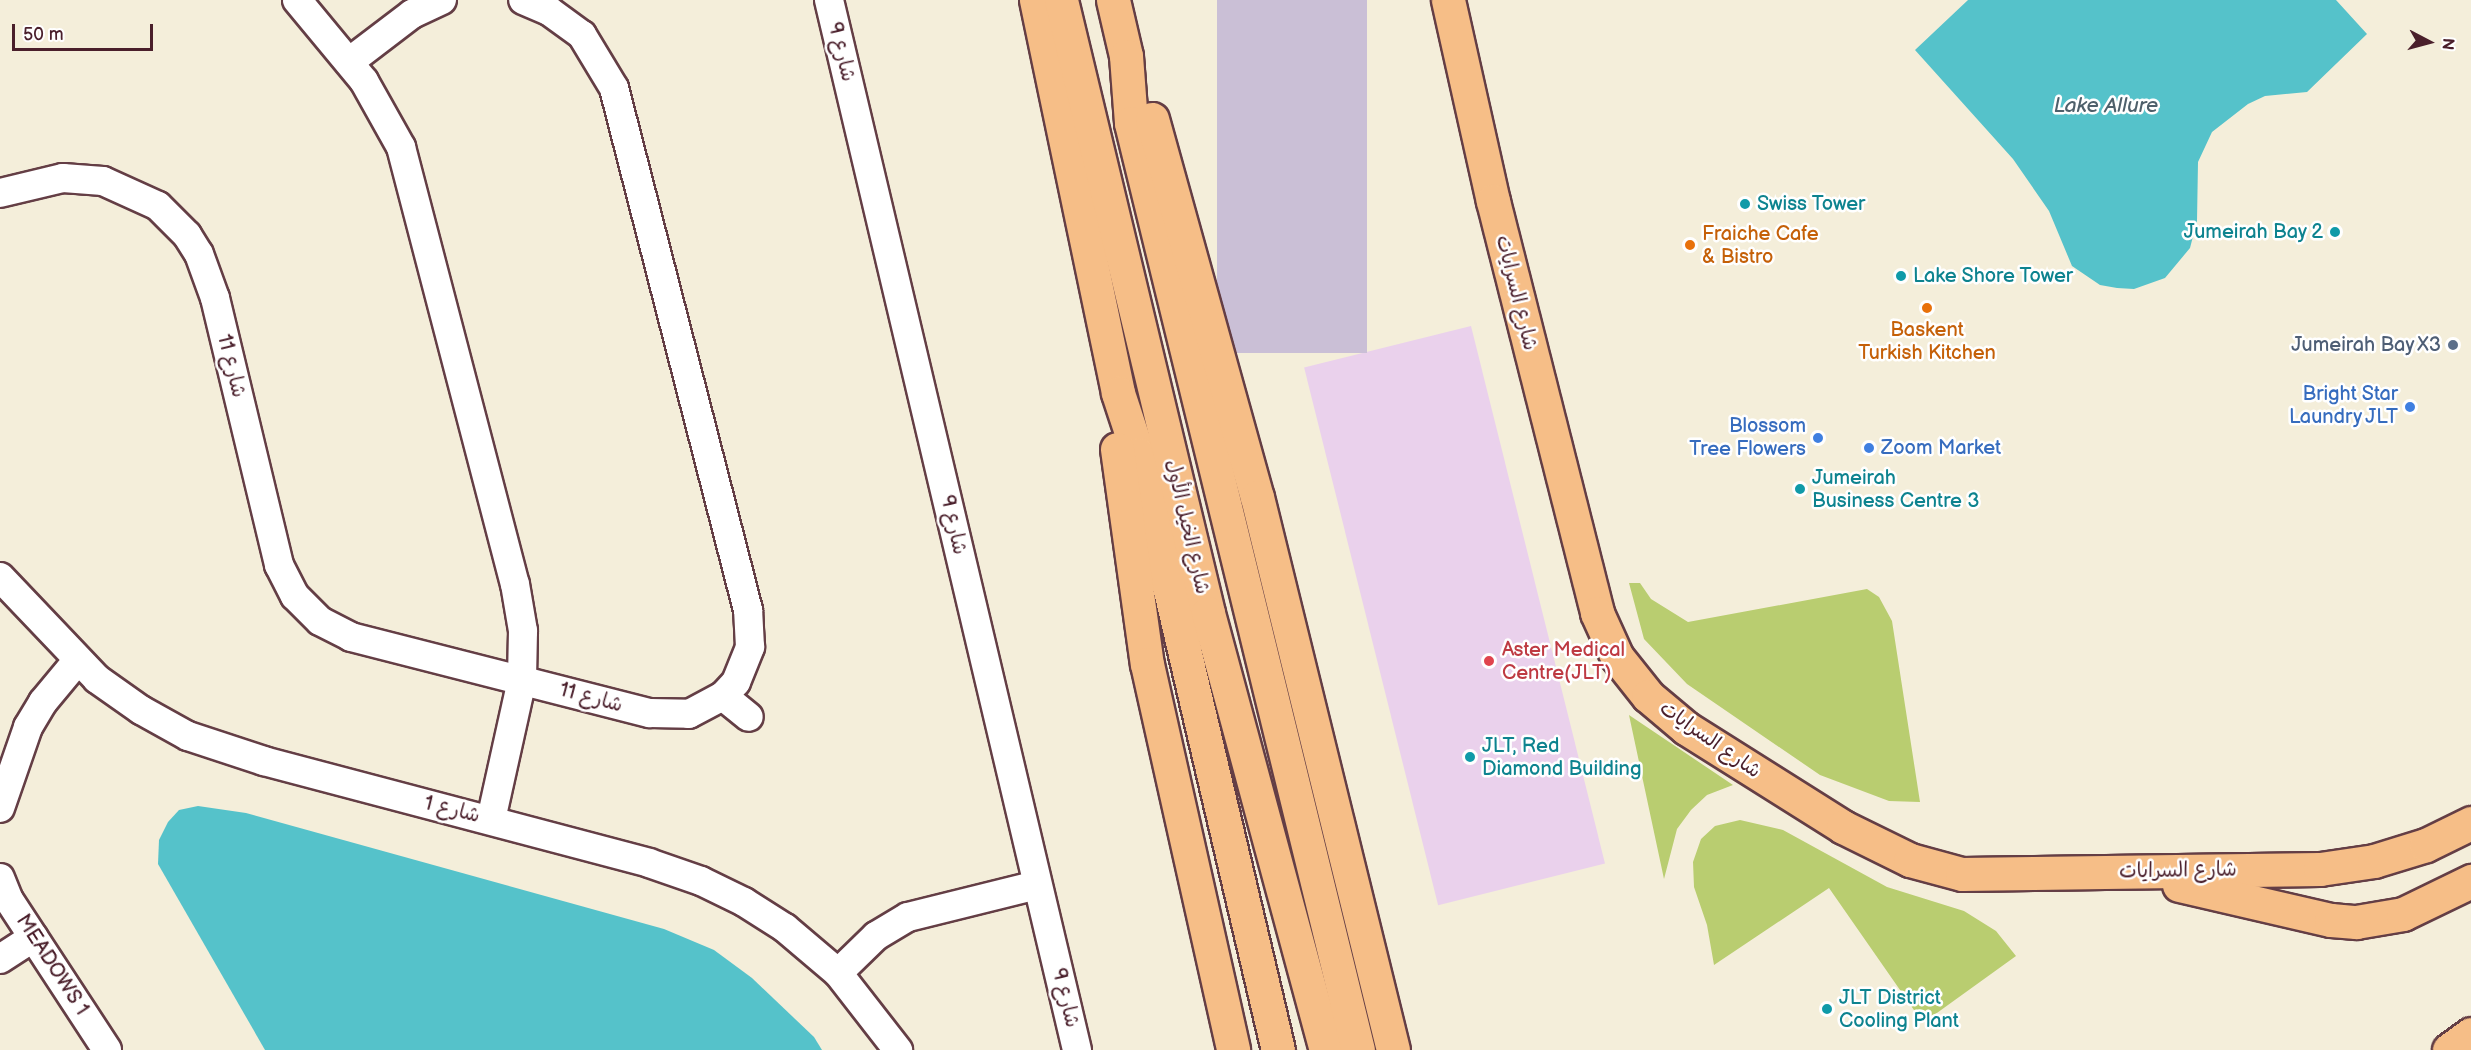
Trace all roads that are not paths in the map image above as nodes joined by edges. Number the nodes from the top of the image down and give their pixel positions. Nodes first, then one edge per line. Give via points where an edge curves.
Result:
1 (297, 0) edge
2 (442, 0) edge
3 (829, 0) edge
4 (1036, 0) edge
5 (1061, 0) edge
6 (1113, 0) edge
7 (1448, 0) edge
8 (528, 1) edge
9 (1126, 56) junction
10 (349, 62) junction
11 (0, 193) edge
12 (1118, 393) junction
13 (0, 577) edge
14 (77, 661) junction
15 (522, 680) junction
16 (723, 696) junction
17 (749, 717) dead end
18 (0, 808) edge
19 (491, 820) junction
20 (2471, 823) edge
21 (2099, 873) junction
22 (0, 878) edge
23 (2471, 881) edge
24 (1037, 885) junction
25 (34, 937) junction
26 (0, 959) edge
27 (838, 973) junction
28 (2471, 1034) edge
29 (107, 1050) edge
30 (898, 1050) edge
31 (1077, 1050) edge
32 (1233, 1050) edge
33 (1278, 1050) edge
34 (1326, 1050) edge
35 (1358, 1050) edge
36 (1393, 1050) edge
37 (2450, 1050) edge

1 - 10 street
2 - 10 street via 412,14
3 - 24 street, شارع 9
4 - 12 main road
5 - 34 main road, شارع الخيل الأول via 1208,614
6 - 9 main road, شارع الخيل الأول
7 - 21 main road, شارع السرايات via 1493,201 1581,555 1597,613 1617,657 1648,696 1686,728 1843,827 1910,860 1962,874
8 - 16 street, شارع 11 via 567,22 595,51 614,88 624,120 751,629 745,666
9 - 35 main road, شارع الخيل الأول via 1131,123
9 - 36 main road via 1147,102 1237,417
10 - 15 street via 391,124 414,187 520,606
11 - 15 street, شارع 11 via 63,178 125,176 173,219 199,254 208,276 279,565 295,596 334,631
12 - 32 main road via 1118,456 1147,664
12 - 33 main road via 1138,454
13 - 14 street, شارع 1
14 - 18 street via 51,690 28,728
14 - 19 street, شارع 1 via 141,711 213,746
15 - 16 street, شارع 11 via 669,716 689,714
15 - 19 street
16 - 17 street
19 - 27 street, شارع 1 via 701,881 765,914
20 - 21 main road, شارع السرايات via 2426,845 2374,861 2320,869
21 - 23 main road via 2157,880 2356,922 2403,914
22 - 25 street, MEADOWS 1
24 - 27 street via 908,916 876,936
24 - 31 street, شارع 9
25 - 26 street
25 - 29 street, MEADOWS 1
27 - 30 street, شارع 1
28 - 37 main road

